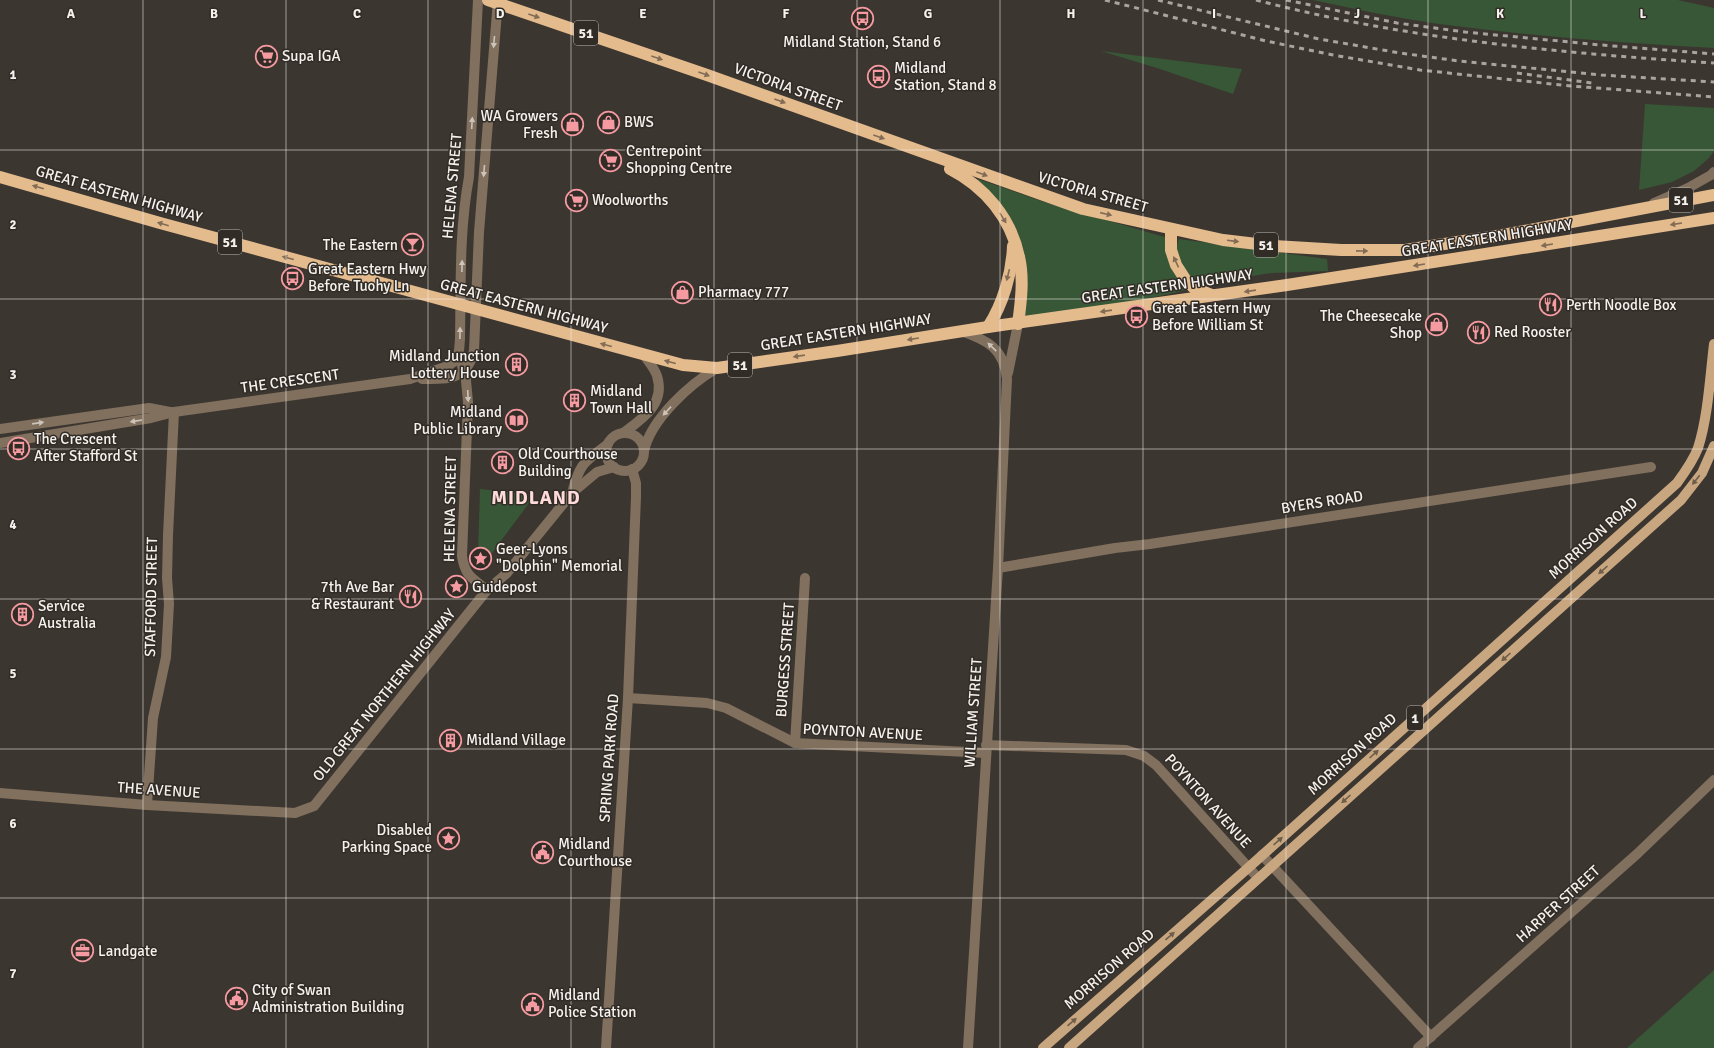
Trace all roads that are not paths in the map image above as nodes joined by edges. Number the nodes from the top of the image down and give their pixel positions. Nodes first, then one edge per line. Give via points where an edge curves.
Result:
1 (478, 0) edge
2 (495, 1) edge
3 (906, 146) junction
4 (1714, 172) edge
5 (0, 177) edge
6 (1714, 195) edge
7 (1647, 206) junction
8 (1714, 218) edge
9 (1171, 229) junction
10 (1013, 236) junction
11 (1214, 296) junction
12 (461, 305) junction
13 (476, 309) junction
14 (1018, 324) junction
15 (988, 327) junction
16 (960, 331) junction
17 (1714, 344) edge
18 (644, 355) junction
19 (456, 360) junction
20 (718, 368) junction
21 (465, 370) junction
22 (410, 379) junction
23 (1007, 379) junction
24 (174, 412) junction
25 (0, 429) edge
26 (623, 433) junction
27 (0, 443) edge
28 (608, 444) junction
29 (1698, 448) junction
30 (1713, 450) edge
31 (644, 452) junction
32 (614, 467) junction
33 (1652, 467) dead end
34 (632, 469) junction
35 (572, 493) junction
36 (998, 568) junction
37 (805, 578) dead end
38 (487, 590) junction
39 (628, 698) junction
40 (795, 744) junction
41 (986, 749) junction
42 (1714, 780) edge
43 (0, 793) edge
44 (147, 805) junction
45 (314, 806) joint
46 (1262, 855) junction
47 (1272, 866) junction
48 (1248, 868) junction
49 (1258, 878) junction
50 (1431, 1037) junction
51 (606, 1048) edge
52 (968, 1048) edge
53 (1043, 1048) edge
54 (1069, 1048) edge
55 (1418, 1048) edge

12 -> 1 street, HELENA STREET via 462,228 469,177
2 -> 3 highway, VICTORIA STREET / 51
2 -> 13 street, HELENA STREET
3 -> 9 highway, VICTORIA STREET / 51 via 1083,209
3 -> 10 highway, WILLIAM STREET via 966,177 999,211
4 - 7 street via 1688,188
12 -> 5 highway, GREAT EASTERN HIGHWAY / 51
6 - 7 highway, VICTORIA STREET / 51
9 -> 7 highway, VICTORIA STREET / 51 via 1223,240 1274,246 1405,250 1503,235
8 -> 11 highway, GREAT EASTERN HIGHWAY / 51
11 -> 9 highway via 1194,288 1176,265 1171,250
10 - 14 highway, WILLIAM STREET via 1021,276
10 -> 15 highway, WILLIAM STREET via 1013,256 1004,292 998,312
11 -> 14 highway, GREAT EASTERN HIGHWAY / 51
12 - 13 highway, GREAT EASTERN HIGHWAY / 51
19 -> 12 street, HELENA STREET via 459,351
18 -> 13 highway, GREAT EASTERN HIGHWAY / 51
13 - 21 street, HELENA STREET via 474,351
14 - 15 highway, GREAT EASTERN HIGHWAY / 51
14 - 23 street, WILLIAM STREET
15 - 16 highway, GREAT EASTERN HIGHWAY / 51
16 -> 20 highway, GREAT EASTERN HIGHWAY / 51
23 -> 16 street, WILLIAM STREET via 1006,364 995,349 983,339
17 - 29 main road, MORRISON ROAD / 1
20 -> 18 highway, GREAT EASTERN HIGHWAY / 51 via 683,365
18 - 26 street, OLD GREAT NORTHERN HIGHWAY via 657,375 659,386 656,404
19 - 21 street
19 - 22 street, THE CRESCENT via 448,366
20 -> 31 street via 691,386 659,420 650,433
21 - 22 street, THE CRESCENT via 454,377
21 -> 38 street, HELENA STREET via 468,402 463,568
22 - 24 street, THE CRESCENT
23 - 36 street, WILLIAM STREET
25 -> 24 street, THE CRESCENT via 149,408
24 -> 27 street, THE CRESCENT
24 - 44 street, STAFFORD STREET via 166,657 153,718
26 - 28 street, OLD GREAT NORTHERN HIGHWAY via 612,438
26 - 31 street via 638,438
28 - 32 street via 606,456
28 - 35 street, OLD GREAT NORTHERN HIGHWAY via 578,471
29 - 30 street
46 -> 29 main road, MORRISON ROAD / 1 via 1677,483
30 -> 47 main road, MORRISON ROAD / 1 via 1702,474 1681,500
31 - 34 street via 639,464
32 - 34 street, OLD GREAT NORTHERN HIGHWAY via 621,470
32 - 35 street, OLD GREAT NORTHERN HIGHWAY via 597,472
33 - 36 street, BYERS ROAD
34 - 39 street, SPRING PARK ROAD via 636,497
35 - 38 street, OLD GREAT NORTHERN HIGHWAY via 506,574
36 - 41 street, WILLIAM STREET
37 - 40 street, BURGESS STREET
38 - 45 street, OLD GREAT NORTHERN HIGHWAY
39 - 40 street, POYNTON AVENUE via 706,703 726,708
39 - 51 street, SPRING PARK ROAD
40 - 41 street, POYNTON AVENUE
41 - 48 street, POYNTON AVENUE via 1126,750 1144,756 1156,765
41 - 52 street, WILLIAM STREET
42 - 50 street, HARPER STREET via 1637,854
43 - 44 street, THE AVENUE
44 - 45 street, THE AVENUE via 295,813
46 - 47 street, POYNTON AVENUE
46 - 48 main road, MORRISON ROAD / 1
47 - 49 main road, MORRISON ROAD / 1
47 - 50 street, POYNTON AVENUE
48 - 49 street, POYNTON AVENUE
53 -> 48 main road, MORRISON ROAD / 1
49 - 54 main road, MORRISON ROAD / 1
50 - 55 street, HARPER STREET

